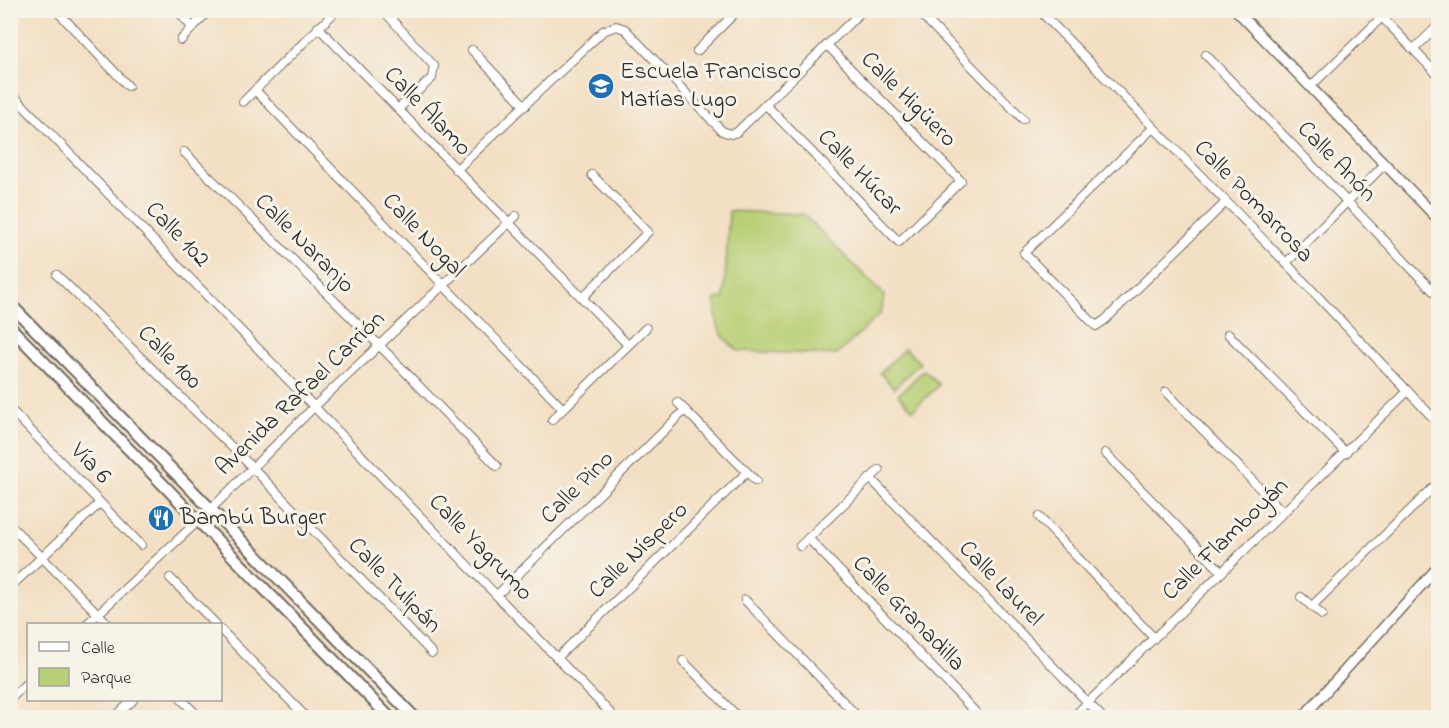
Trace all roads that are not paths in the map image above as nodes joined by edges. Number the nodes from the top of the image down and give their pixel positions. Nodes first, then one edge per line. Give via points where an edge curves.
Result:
1 (56, 10) edge
2 (177, 10) edge
3 (209, 10) edge
4 (337, 10) edge
5 (383, 10) edge
6 (738, 10) edge
7 (863, 10) edge
8 (917, 10) edge
9 (1039, 10) edge
10 (1236, 10) edge
11 (1375, 10) edge
12 (1382, 18) junction
13 (1438, 26) edge
14 (192, 27) junction
15 (318, 27) junction
16 (181, 40) dead end
17 (827, 45) junction
18 (472, 50) dead end
19 (1414, 50) junction
20 (697, 51) dead end
21 (1206, 55) dead end
22 (1438, 75) edge
23 (128, 86) dead end
24 (1310, 87) junction
25 (255, 90) junction
26 (10, 92) edge
27 (243, 102) dead end
28 (766, 105) junction
29 (525, 106) junction
30 (398, 109) junction
31 (1023, 119) dead end
32 (1153, 128) junction
33 (184, 152) dead end
34 (1385, 164) junction
35 (456, 170) junction
36 (592, 175) dead end
37 (1226, 202) junction
38 (1346, 202) junction
39 (516, 216) dead end
40 (1438, 219) edge
41 (508, 223) junction
42 (899, 242) joint
43 (1286, 263) junction
44 (57, 275) dead end
45 (443, 285) junction
46 (1438, 296) edge
47 (582, 298) junction
48 (10, 304) edge
49 (10, 327) edge
50 (646, 328) dead end
51 (1228, 334) dead end
52 (379, 345) junction
53 (628, 345) junction
54 (1408, 391) junction
55 (1166, 392) dead end
56 (678, 403) dead end
57 (315, 406) junction
58 (10, 409) edge
59 (563, 409) junction
60 (685, 410) junction
61 (552, 420) dead end
62 (1438, 423) edge
63 (1105, 453) dead end
64 (1346, 453) junction
65 (497, 466) dead end
66 (253, 468) junction
67 (879, 470) dead end
68 (747, 472) junction
69 (870, 478) junction
70 (756, 481) dead end
71 (1438, 483) edge
72 (100, 502) junction
73 (210, 510) junction
74 (1283, 512) junction
75 (1039, 517) dead end
76 (199, 521) junction
77 (10, 525) edge
78 (808, 538) junction
79 (141, 545) dead end
80 (800, 546) dead end
81 (41, 557) junction
82 (1438, 567) edge
83 (1222, 572) junction
84 (170, 578) dead end
85 (10, 587) edge
86 (498, 594) junction
87 (1301, 597) dead end
88 (745, 600) dead end
89 (1312, 606) junction
90 (98, 614) junction
91 (1322, 615) dead end
92 (88, 623) edge
93 (107, 623) edge
94 (214, 623) edge
95 (222, 631) edge
96 (1154, 638) junction
97 (432, 653) dead end
98 (558, 657) junction
99 (683, 661) dead end
100 (27, 683) edge
101 (10, 699) edge
102 (131, 701) edge
103 (184, 701) edge
104 (1088, 702) junction
105 (114, 717) edge
106 (200, 717) edge
107 (307, 717) edge
108 (390, 717) edge
109 (415, 717) edge
110 (615, 717) edge
111 (739, 717) edge
112 (859, 717) edge
113 (981, 717) edge
114 (1072, 717) edge
115 (1103, 717) edge
116 (1302, 717) edge

1 - 23 street
2 - 14 street
3 - 14 street
4 - 15 street
5 - 30 street via 434,66 432,78
6 - 20 street
7 - 17 street
8 - 31 street
9 - 32 street, Calle Pomarrosa
10 - 24 street
11 - 12 street
12 - 19 street
12 - 24 street
13 - 19 street
14 - 16 street
15 - 25 street
15 - 30 street, Calle Álamo
17 - 28 street
17 - 42 street, Calle Higüero via 961,181
18 - 29 street
19 - 22 street
21 - 38 street, Calle Anón
24 - 34 street
25 - 27 street
25 - 45 street, Calle Nogal
26 - 57 street, Calle 102
28 - 29 street via 737,132 722,131 625,29 616,26 603,31
28 - 42 street, Calle Húcar
29 - 35 street
30 - 35 street, Calle Álamo
32 - 37 street, Calle Pomarrosa
32 - 37 street via 1024,253 1096,326
33 - 52 street, Calle Naranjo
34 - 38 street
34 - 40 street
35 - 41 street, Calle Álamo
36 - 47 street via 648,232
37 - 43 street, Calle Pomarrosa
38 - 43 street
38 - 46 street, Calle Anón
39 - 41 street, Avenida Rafael Carrión
41 - 45 street, Avenida Rafael Carrión
41 - 47 street, Calle Álamo
43 - 54 street, Calle Pomarrosa
44 - 66 street, Calle 100
45 - 52 street, Avenida Rafael Carrión
45 - 59 street, Calle Nogal
47 - 53 street, Calle Álamo
48 - 73 main road
49 - 76 main road
50 - 53 street
51 - 64 street
52 - 57 street, Avenida Rafael Carrión
52 - 65 street, Calle Naranjo
53 - 59 street
54 - 62 street, Calle Pomarrosa
54 - 64 street, Calle Flamboyán
55 - 74 street
56 - 60 street
57 - 66 street, Avenida Rafael Carrión
57 - 86 street, Calle Yagrumo
58 - 72 street, Vía 6
59 - 61 street
60 - 68 street
60 - 86 street, Calle Pino
63 - 83 street
64 - 74 street, Calle Flamboyán
66 - 73 street, Avenida Rafael Carrión
66 - 97 street, Calle Tulipán
67 - 69 street
68 - 70 street
68 - 98 street, Calle Níspero
69 - 78 street
69 - 104 street, Calle Laurel
71 - 89 street
72 - 79 street, Vía 6
72 - 81 street
73 - 76 street, Avenida Rafael Carrión
73 - 109 main road
74 - 83 street, Calle Flamboyán
75 - 96 street
76 - 90 street, Avenida Rafael Carrión
76 - 108 main road
77 - 81 street
78 - 80 street
78 - 113 street, Calle Granadilla
81 - 85 street
81 - 90 street
82 - 116 street
83 - 96 street, Calle Flamboyán
84 - 94 street
86 - 98 street, Calle Yagrumo
87 - 89 street
88 - 112 street
89 - 91 street
90 - 92 street, Avenida Rafael Carrión
90 - 93 street
95 - 107 street
96 - 104 street, Calle Flamboyán
98 - 110 street, Calle Yagrumo
99 - 111 street
100 - 101 street
102 - 105 street
103 - 106 street
104 - 114 street, Calle Flamboyán
104 - 115 street, Calle Laurel

